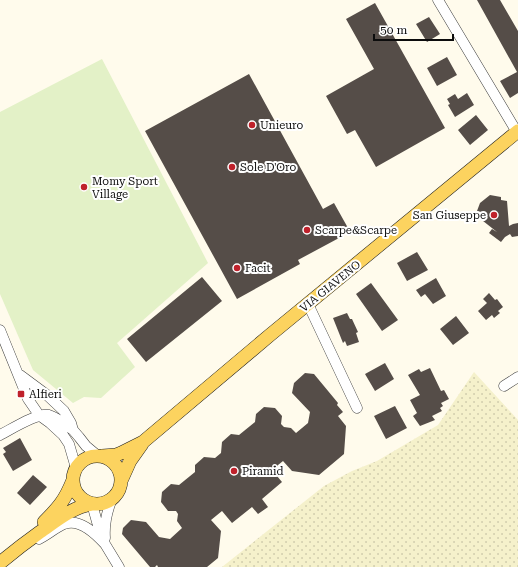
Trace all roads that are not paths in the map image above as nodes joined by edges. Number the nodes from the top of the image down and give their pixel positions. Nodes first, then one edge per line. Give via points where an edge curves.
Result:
1 (438, 0) edge
2 (518, 132) edge
3 (308, 304) junction
4 (0, 330) edge
5 (19, 374) junction
6 (518, 377) edge
7 (504, 386) dead end
8 (357, 408) dead end
9 (39, 415) junction
10 (73, 430) junction
11 (0, 435) edge
12 (143, 442) junction
13 (100, 456) junction
14 (74, 474) junction
15 (121, 481) junction
16 (112, 498) junction
17 (92, 504) junction
18 (105, 544) junction
19 (15, 550) junction
20 (0, 563) edge
21 (119, 567) edge

1 - 2 street
2 - 3 main road, VIA GIAVENO
3 - 8 street
3 - 12 main road, VIA GIAVENO
4 - 5 street
5 - 9 street via 28,399
5 - 10 street via 64,411
6 - 7 street
9 - 10 street via 51,416
9 - 11 street
9 - 14 street via 63,435 69,444
10 - 13 street via 86,446
12 - 13 main road, VIA GIAVENO via 116,455
12 - 15 main road, VIA GIAVENO
13 - 14 main road, VIA GIAVENO via 85,459
13 - 15 main road via 114,463
14 - 17 main road via 74,488 78,495
14 - 19 main road via 62,504
15 - 16 main road, VIA GIAVENO via 117,494
16 - 17 main road via 106,502
16 - 18 street via 105,522
17 - 18 street
17 - 19 main road via 84,505 65,515
18 - 19 street via 91,531 71,522 34,543
18 - 21 street
19 - 20 main road

